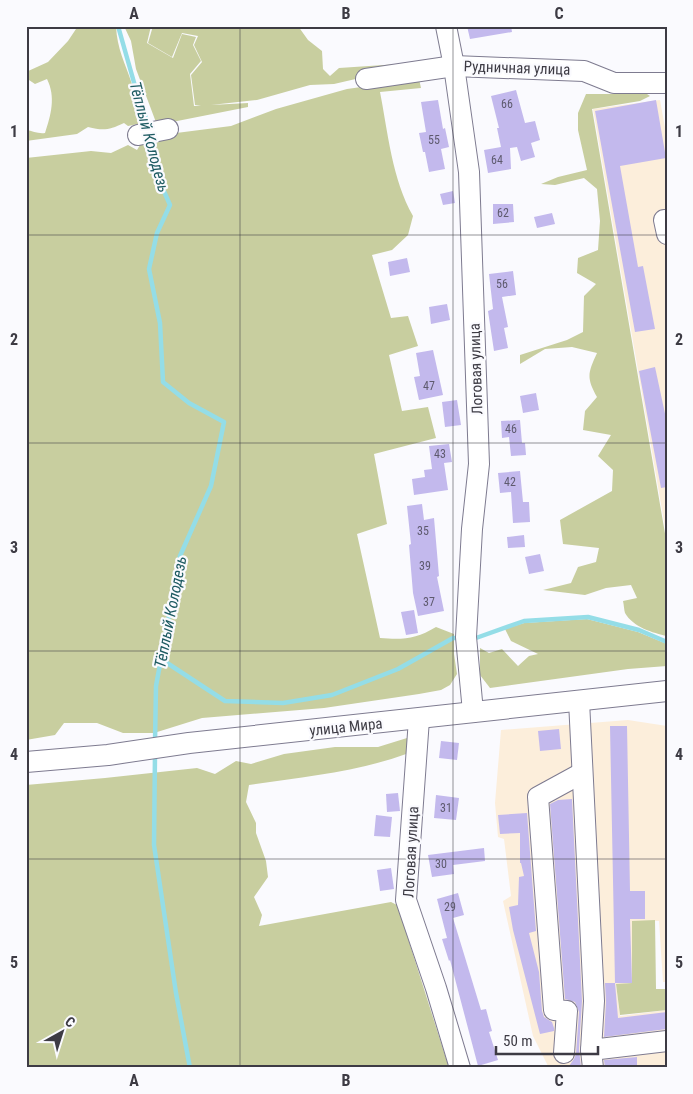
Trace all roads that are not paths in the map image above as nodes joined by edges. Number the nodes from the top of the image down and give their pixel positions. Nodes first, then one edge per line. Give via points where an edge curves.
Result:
1 (446, 26) edge
2 (454, 66) junction
3 (366, 79) dead end
4 (667, 83) edge
5 (168, 129) dead end
6 (138, 135) dead end
7 (667, 220) edge
8 (667, 234) edge
9 (667, 692) edge
10 (579, 701) junction
11 (473, 712) junction
12 (419, 719) junction
13 (26, 762) edge
14 (582, 773) junction
15 (667, 1041) edge
16 (564, 1053) dead end
17 (592, 1059) edge
18 (460, 1068) edge

1 - 2 street, Логовая улица
2 - 3 street, Рудничная улица
2 - 4 street, Рудничная улица via 584,71 614,83
2 - 11 street, Логовая улица via 469,172 479,454 466,640
5 - 6 street
7 - 8 street via 664,220
9 - 10 street, улица Мира
10 - 11 street, улица Мира
10 - 14 street
11 - 12 street, улица Мира
12 - 13 street, улица Мира
12 - 18 street, Логовая улица via 406,900
14 - 16 street via 538,797 554,1010 567,1011
14 - 17 street via 594,1001
15 - 17 street

